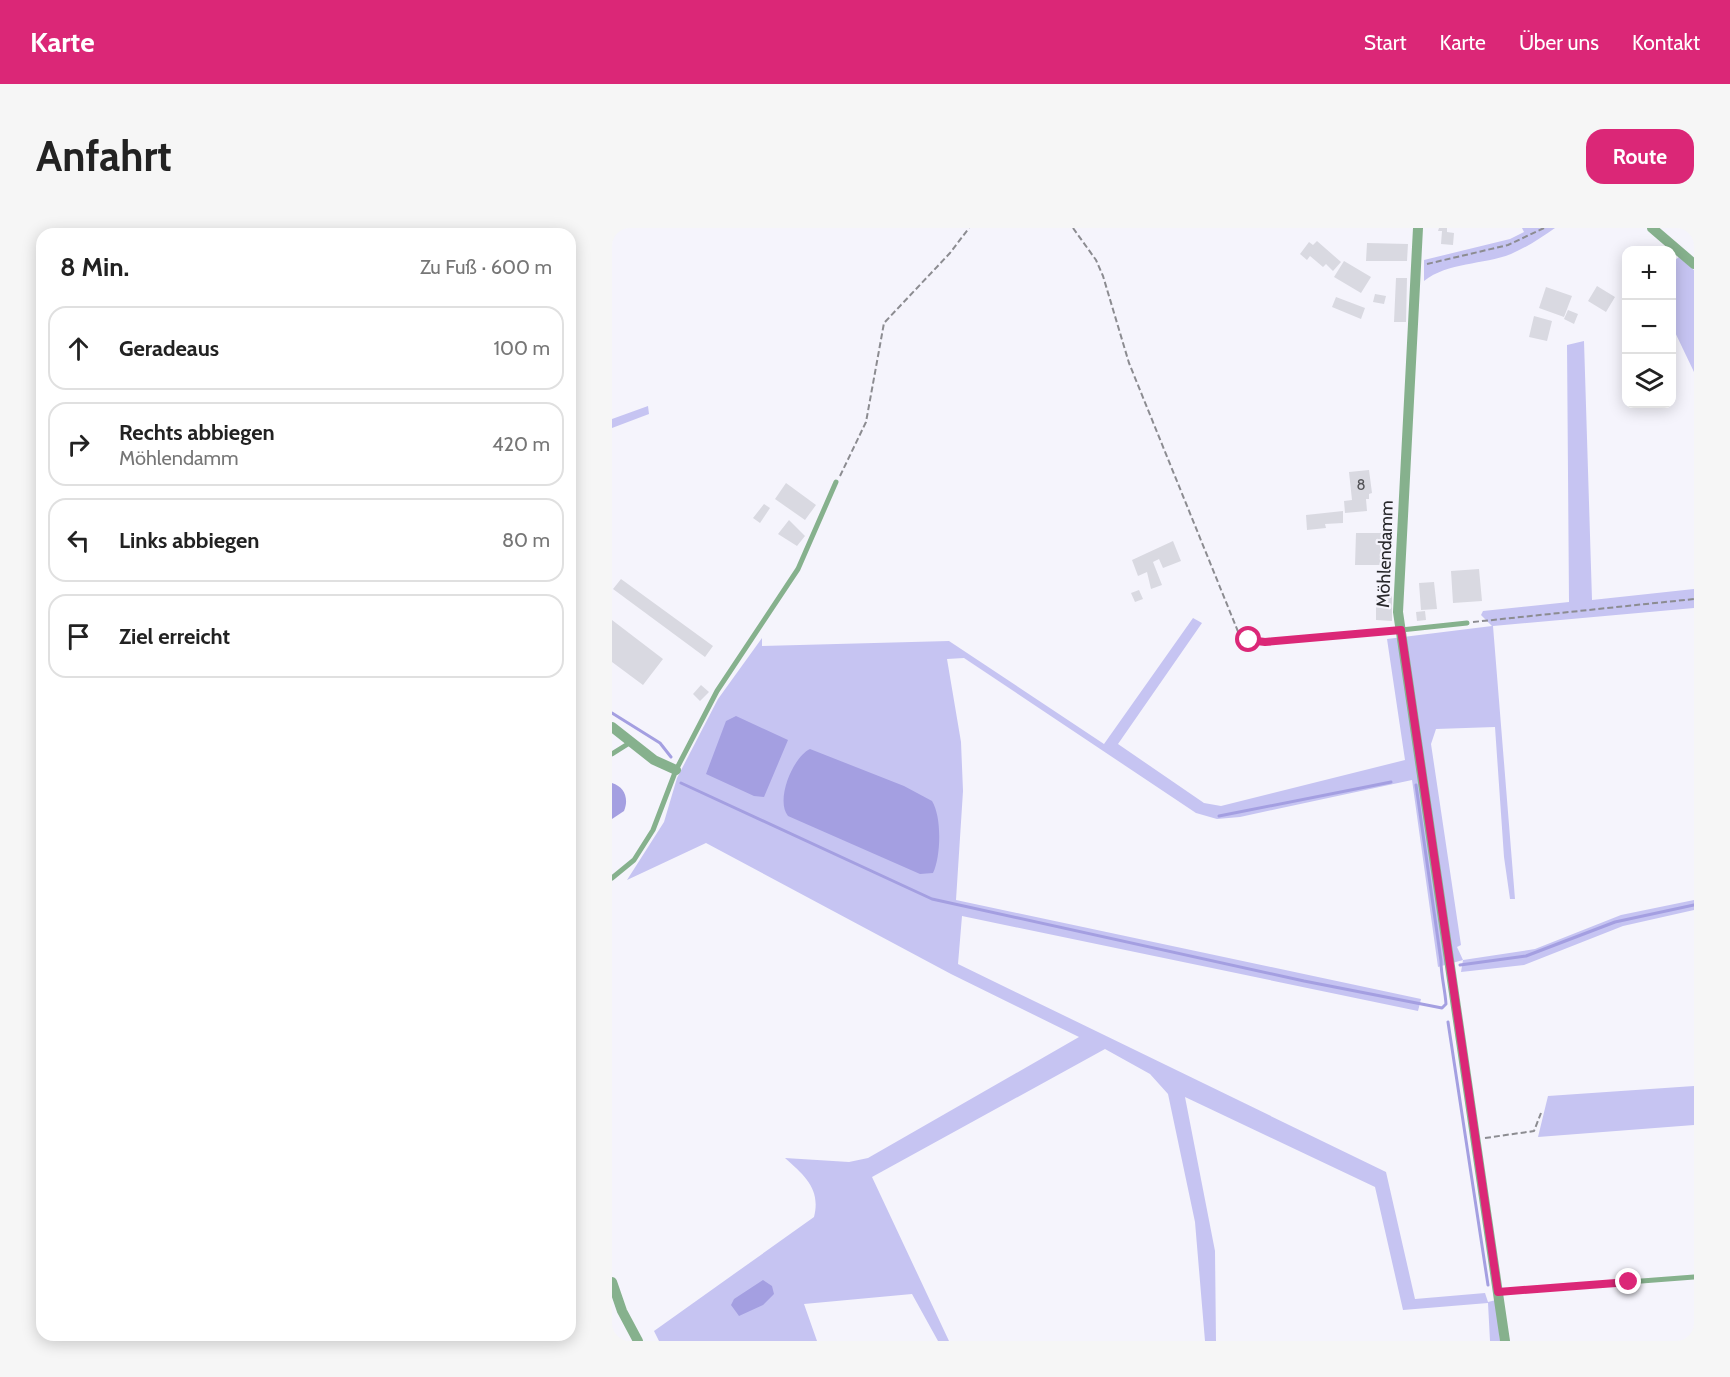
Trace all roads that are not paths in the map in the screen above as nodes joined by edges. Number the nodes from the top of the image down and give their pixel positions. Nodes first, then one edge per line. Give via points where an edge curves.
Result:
1 (1418, 228) edge
2 (1652, 228) edge
3 (1694, 264) edge
4 (836, 482) road end
5 (1467, 623) road end
6 (1401, 630) junction
7 (612, 727) edge
8 (631, 742) junction
9 (612, 754) edge
10 (676, 770) junction
11 (612, 879) edge
12 (1694, 1277) edge
13 (612, 1282) edge
14 (1498, 1292) junction
15 (638, 1341) edge
16 (1505, 1341) edge

1 - 6 street, Möhlendamm via 1399,590
2 - 3 street
4 - 10 lane via 798,569 717,691
5 - 6 lane
6 - 14 street, Möhlendamm
7 - 8 street
8 - 9 lane
8 - 10 street
10 - 11 lane via 653,830 634,860
12 - 14 lane
13 - 15 street
14 - 16 street, Möhlendamm

